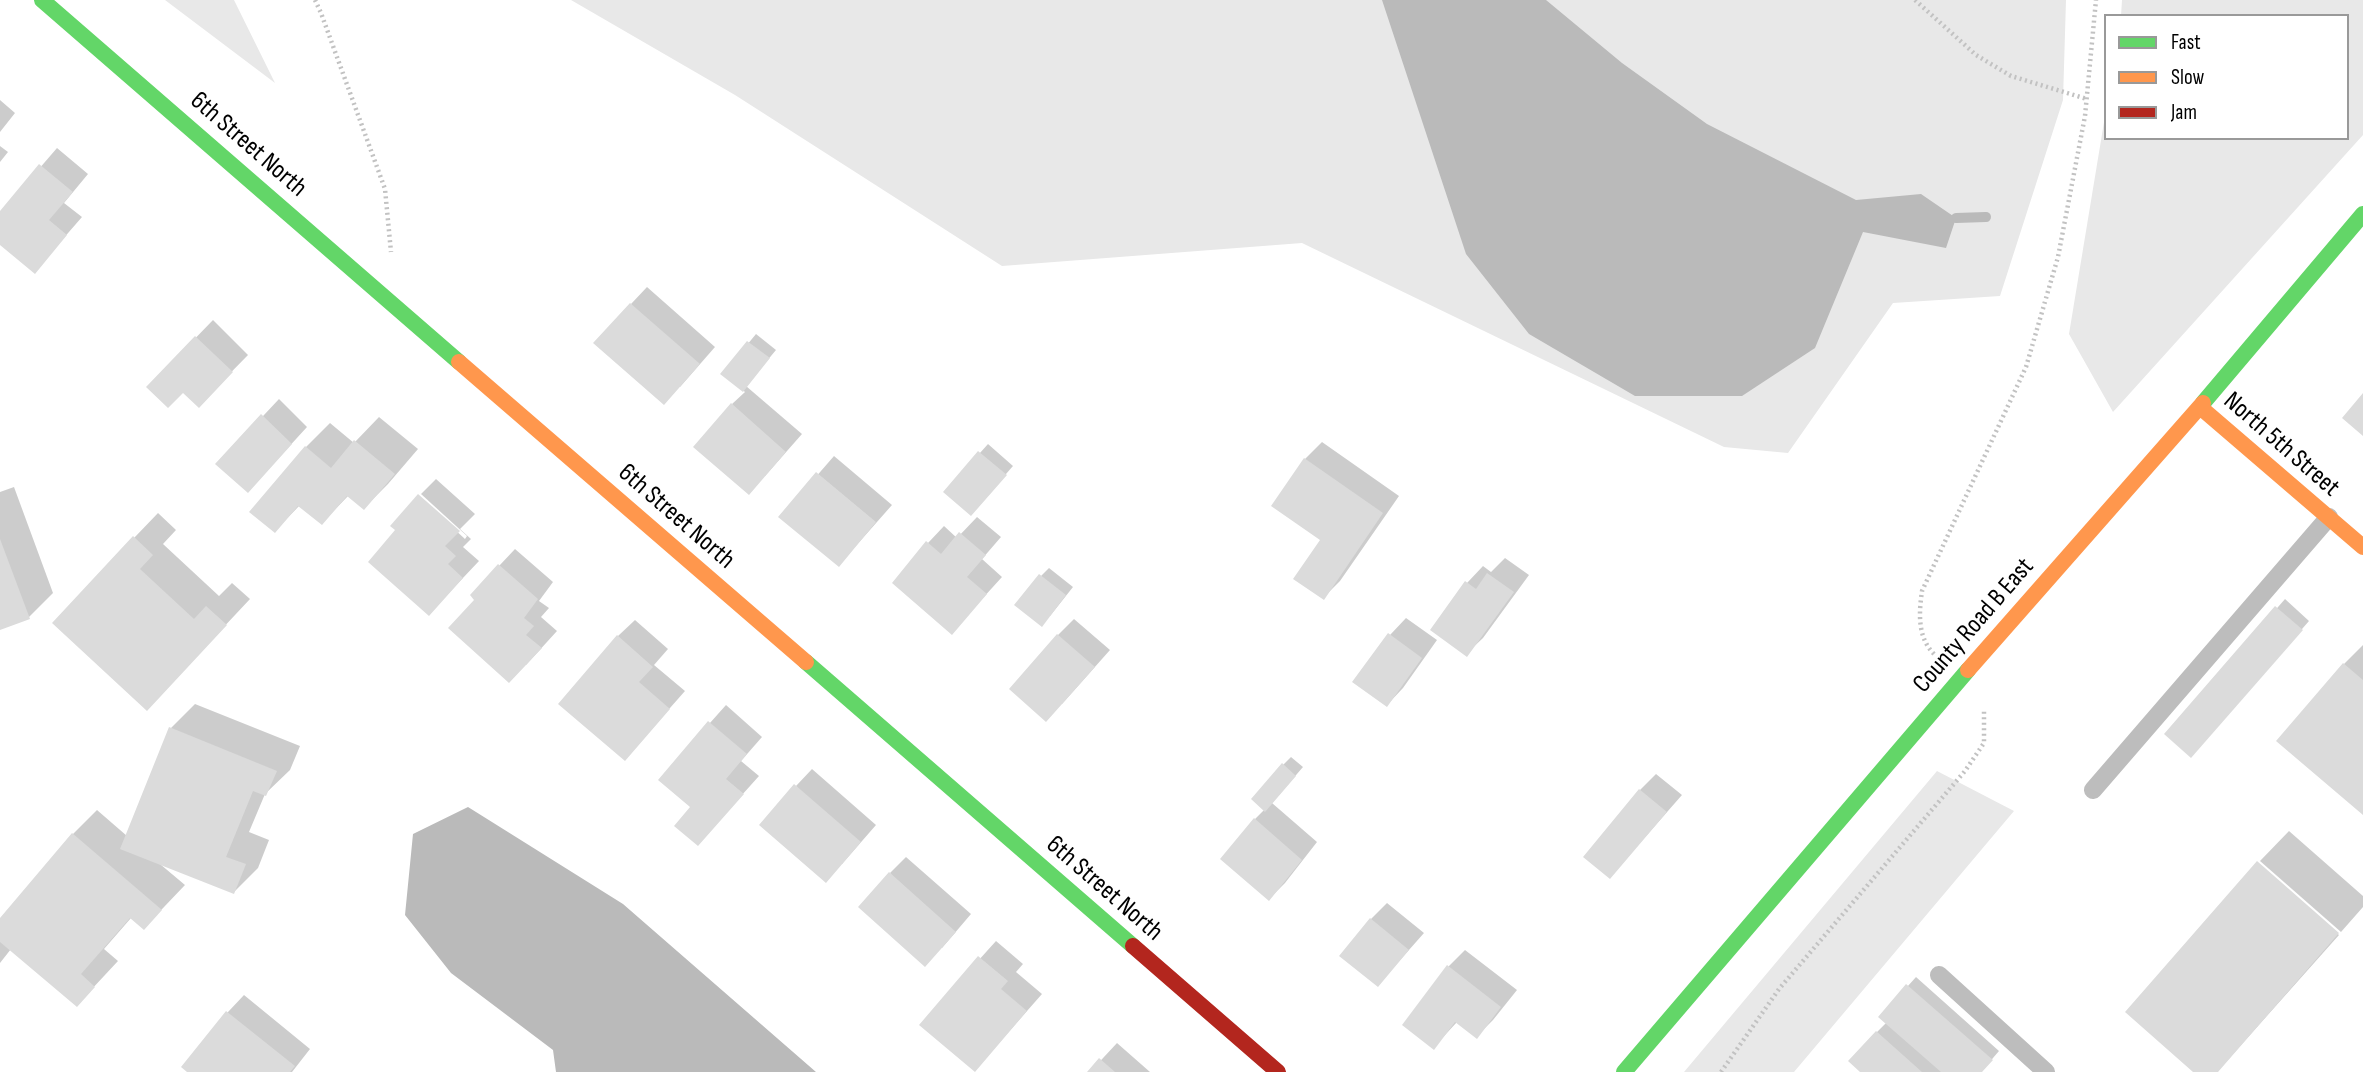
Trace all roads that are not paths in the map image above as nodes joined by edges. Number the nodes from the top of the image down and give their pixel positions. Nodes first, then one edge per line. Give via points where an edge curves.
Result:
1 (42, 0) edge
2 (2363, 214) edge
3 (2348, 232) junction
4 (2363, 245) edge
5 (2200, 407) junction
6 (2329, 517) junction
7 (2363, 547) edge
8 (2093, 790) dead end
9 (1939, 975) dead end
10 (1278, 1072) edge
11 (1624, 1072) edge
12 (2046, 1072) edge

1 - 10 street, 6th Street North
2 - 3 street, County Road B East
3 - 4 lane
3 - 5 street, County Road B East
5 - 6 street, North 5th Street
5 - 11 street, County Road B East
6 - 7 street, North 5th Street
6 - 8 lane
9 - 12 lane

